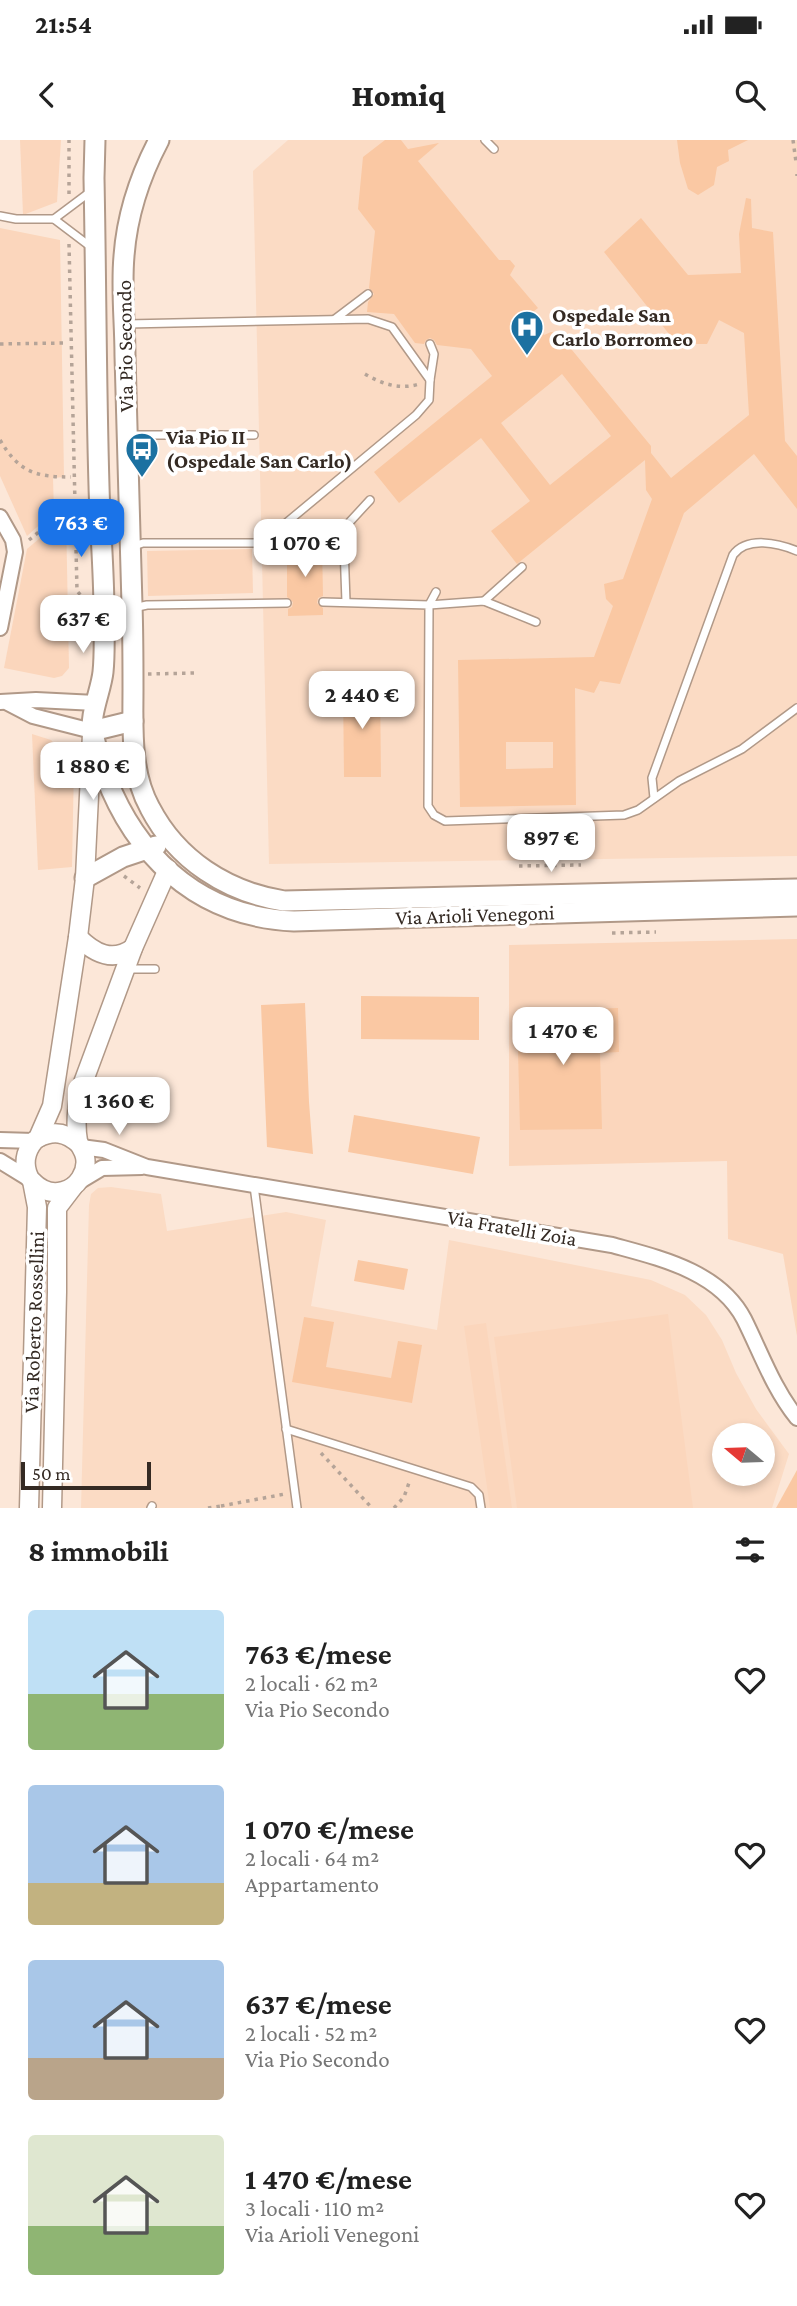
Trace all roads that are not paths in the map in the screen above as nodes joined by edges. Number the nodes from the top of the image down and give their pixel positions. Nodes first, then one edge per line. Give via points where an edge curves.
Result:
1 (95, 140) edge
2 (159, 140) edge
3 (485, 140) edge
4 (494, 149) dead end
5 (94, 190) junction
6 (0, 216) edge
7 (54, 219) junction
8 (95, 250) junction
9 (368, 294) dead end
10 (333, 320) junction
11 (125, 324) junction
12 (430, 344) dead end
13 (430, 380) junction
14 (97, 418) junction
15 (127, 435) junction
16 (254, 435) dead end
17 (370, 500) dead end
18 (99, 504) junction
19 (0, 517) edge
20 (7, 541) edge
21 (130, 547) junction
22 (797, 551) edge
23 (522, 567) dead end
24 (436, 592) dead end
25 (484, 601) junction
26 (323, 602) dead end
27 (346, 602) junction
28 (288, 603) dead end
29 (429, 605) junction
30 (132, 608) junction
31 (104, 611) junction
32 (536, 622) dead end
33 (0, 628) edge
34 (3, 702) edge
35 (96, 703) junction
36 (797, 708) edge
37 (133, 721) junction
38 (92, 731) junction
39 (654, 798) junction
40 (174, 842) junction
41 (144, 848) junction
42 (167, 869) junction
43 (85, 878) junction
44 (797, 889) edge
45 (797, 906) edge
46 (78, 937) junction
47 (133, 948) junction
48 (125, 969) junction
49 (155, 969) dead end
50 (0, 1140) edge
51 (36, 1140) junction
52 (80, 1145) junction
53 (0, 1161) edge
54 (147, 1167) junction
55 (31, 1179) junction
56 (75, 1185) junction
57 (254, 1185) junction
58 (57, 1308) junction
59 (33, 1309) junction
60 (797, 1418) edge
61 (286, 1429) junction
62 (29, 1508) edge
63 (52, 1508) edge
64 (297, 1508) edge
65 (481, 1508) edge

1 - 5 main road, Via Pio Secondo
2 - 11 main road, Via Pio Secondo via 135,192 128,225
3 - 4 lane
5 - 7 lane
5 - 8 main road, Via Pio Secondo
6 - 7 lane
7 - 8 lane
8 - 14 main road, Via Pio Secondo
9 - 10 lane
10 - 11 lane
10 - 13 lane via 368,319 392,327
11 - 14 main road via 107,345
11 - 15 main road, Via Pio Secondo
12 - 13 lane via 434,354
13 - 21 lane via 429,400 416,415 262,543 143,543
14 - 18 main road, Via Pio Secondo
15 - 16 lane
15 - 21 main road, Via Pio Secondo
17 - 27 lane via 345,527
18 - 21 main road via 115,536
18 - 31 main road, Via Pio Secondo
19 - 20 street
20 - 33 street via 14,561
21 - 30 main road, Via Pio Secondo
22 - 39 lane via 762,543 738,548 733,555 652,778
23 - 25 lane
24 - 29 lane
25 - 29 lane
25 - 32 lane
26 - 27 lane
27 - 29 lane
28 - 30 lane via 147,604
29 - 39 lane via 428,806 434,815 445,821 624,816
30 - 31 main road
30 - 37 main road, Via Pio Secondo
31 - 35 main road, Via Pio Secondo via 103,673
34 - 35 street
34 - 38 street via 33,716
35 - 37 main road
35 - 38 main road, Via Pio Secondo
36 - 39 lane via 742,749
37 - 38 main road
37 - 40 main road, Via Pio Secondo via 141,790
38 - 41 main road, Via Pio Secondo via 112,793
38 - 43 street, Via Pio Secondo
40 - 41 main road
40 - 42 main road
40 - 44 main road, Via Arioli Venegoni via 220,880 258,897 284,901
41 - 42 main road, Via Pio Secondo
41 - 43 main road
42 - 45 main road, Via Arioli Venegoni via 222,906 268,920
42 - 47 street, Via Roberto Rossellini
43 - 46 street, Via Roberto Rossellini
46 - 47 street via 101,955 114,956
46 - 51 street, Via Roberto Rossellini via 52,1106
47 - 48 street, Via Roberto Rossellini
48 - 49 lane
48 - 52 street, Via Roberto Rossellini via 80,1091 76,1111
50 - 51 street, Via Fratelli Zoia
51 - 52 street, Via Fratelli Zoia via 58,1133
51 - 55 street, Via Roberto Rossellini via 26,1158
52 - 54 street, Via Fratelli Zoia
52 - 56 street, Via Roberto Rossellini via 85,1165
53 - 55 street, Via Fratelli Zoia
54 - 56 street, Via Fratelli Zoia via 102,1168
54 - 57 street, Via Fratelli Zoia
55 - 56 street, Via Fratelli Zoia via 52,1192
55 - 59 street, Via Roberto Rossellini via 37,1207
56 - 58 street, Via Roberto Rossellini via 57,1208
57 - 60 street, Via Fratelli Zoia via 612,1245 677,1264 724,1293 742,1316 776,1388
57 - 61 lane
58 - 59 lane
58 - 63 street, Via Roberto Rossellini
59 - 62 street, Via Roberto Rossellini
61 - 64 lane
61 - 65 lane via 471,1488 479,1495

